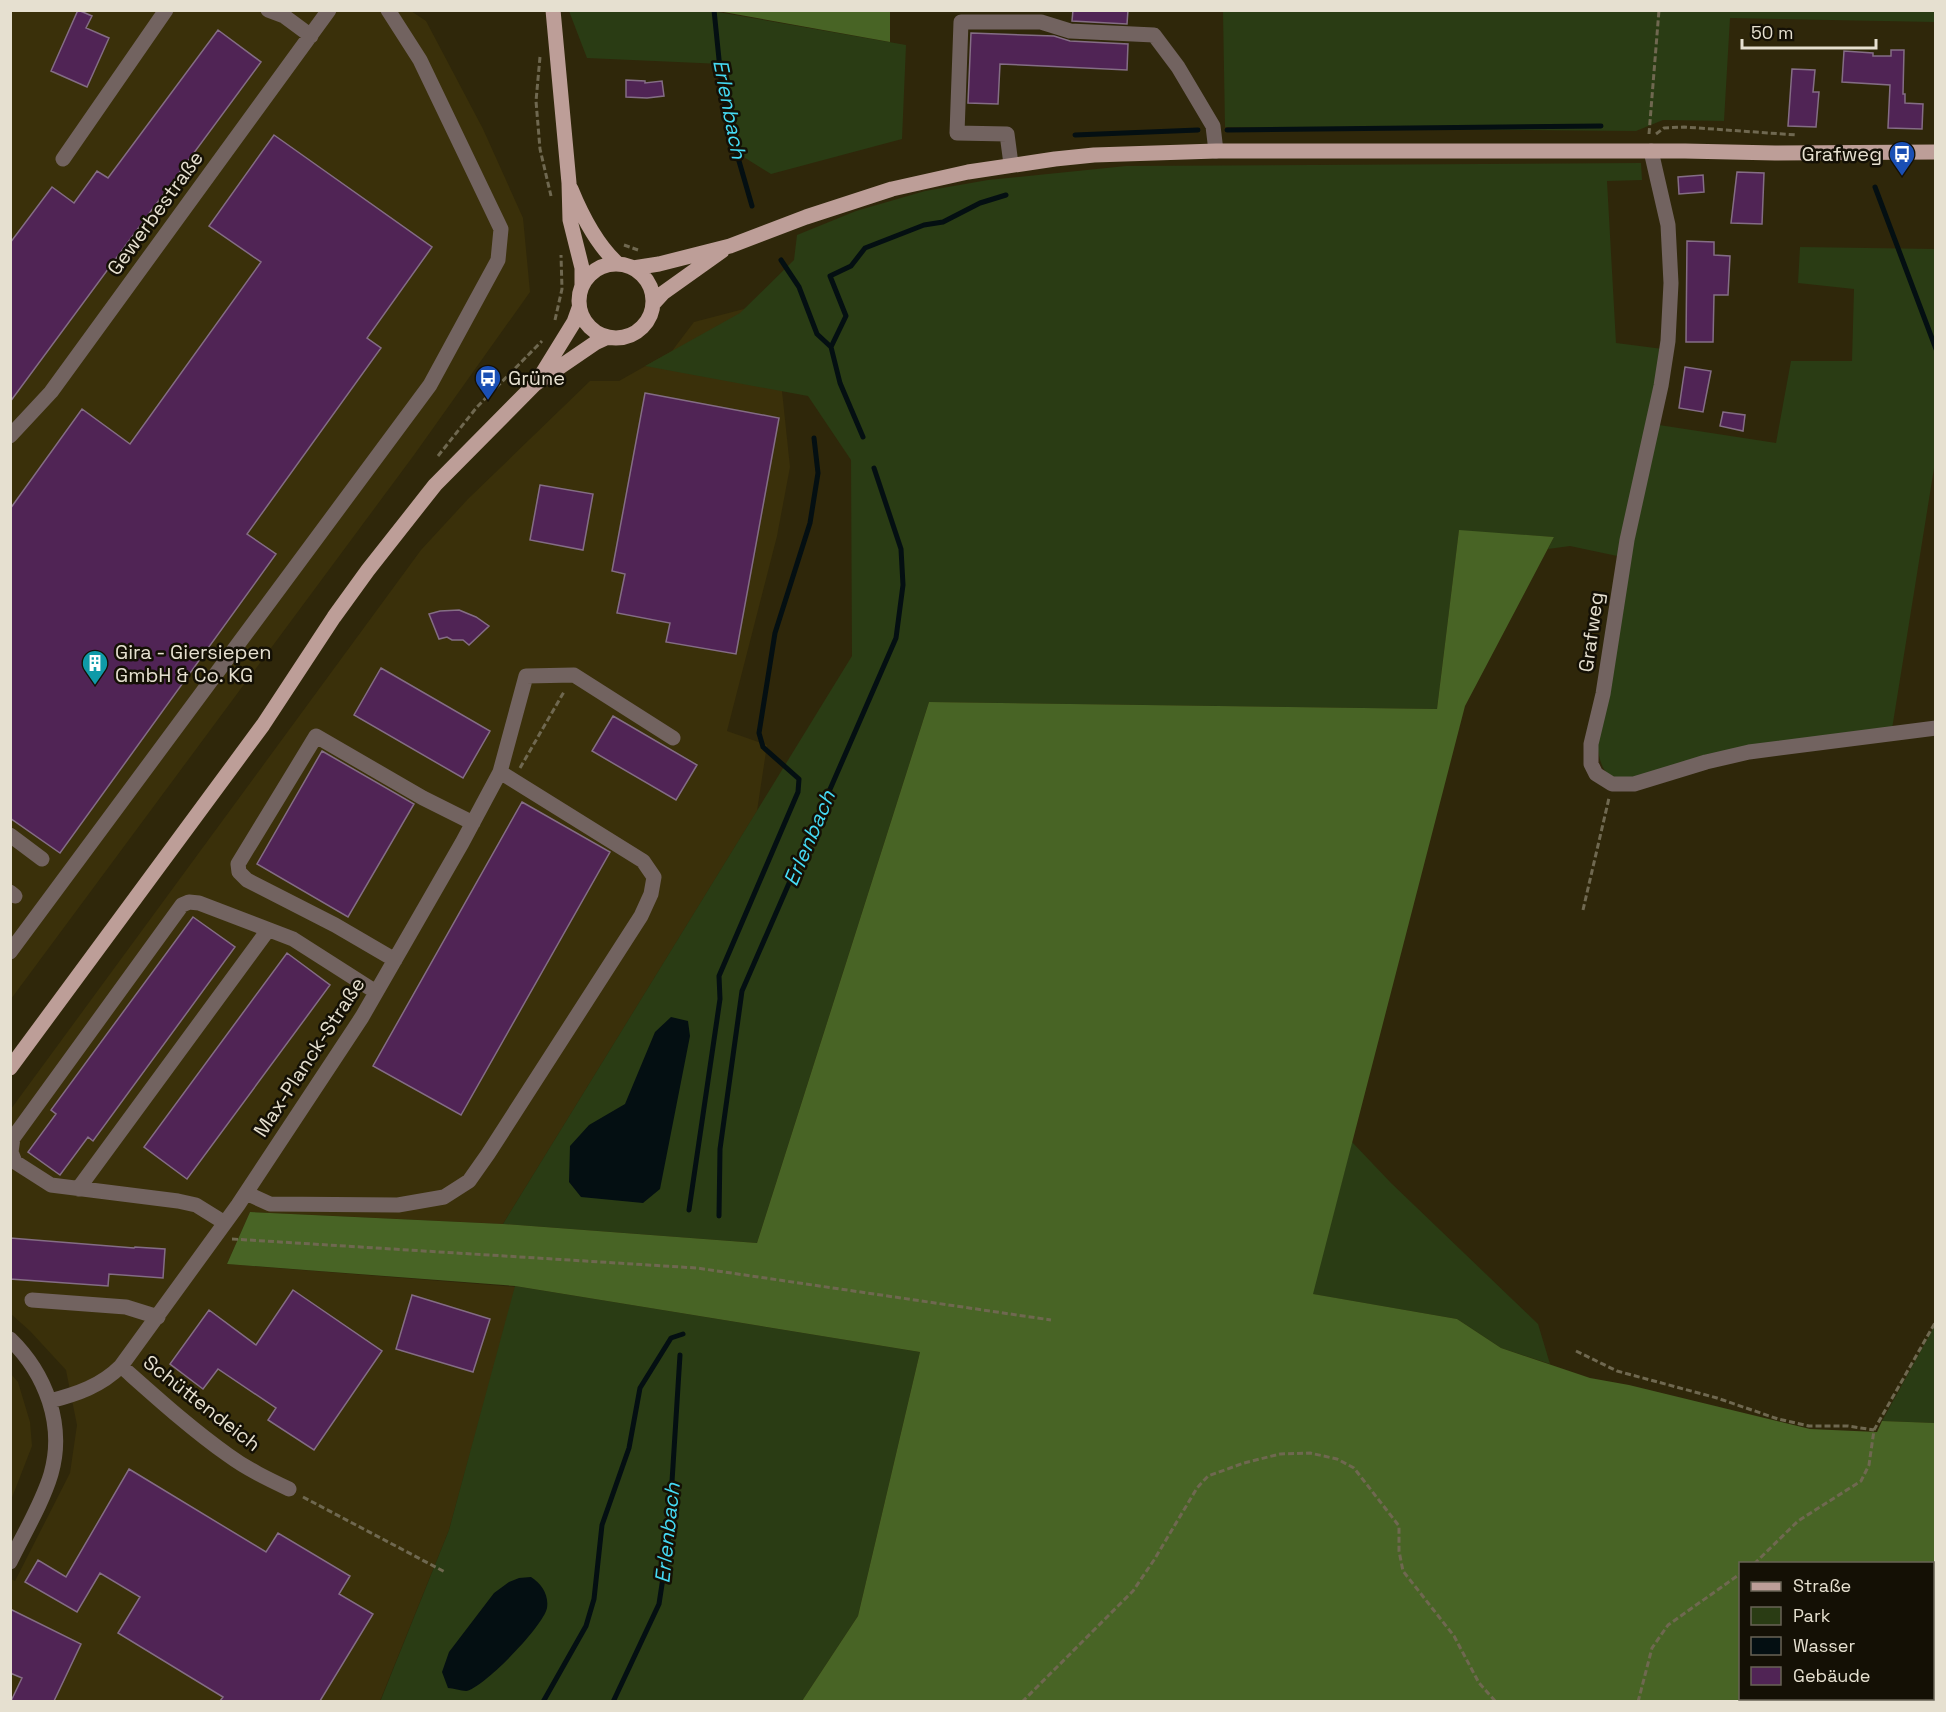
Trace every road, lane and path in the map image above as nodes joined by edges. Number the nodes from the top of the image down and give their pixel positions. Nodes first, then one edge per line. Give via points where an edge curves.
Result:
1 (166, 10) edge
2 (268, 10) edge
3 (329, 10) edge
4 (388, 10) edge
5 (553, 10) edge
6 (1659, 10) edge
7 (311, 36) junction
8 (540, 52) dead end
9 (1650, 144) junction
10 (1216, 151) junction
11 (1935, 152) edge
12 (63, 159) dead end
13 (1011, 164) junction
14 (569, 183) junction
15 (552, 198) dead end
16 (730, 246) junction
17 (625, 266) junction
18 (582, 286) junction
19 (653, 304) junction
20 (579, 308) junction
21 (608, 337) junction
22 (535, 384) junction
23 (10, 436) edge
24 (1935, 728) edge
25 (673, 738) dead end
26 (500, 772) junction
27 (1612, 784) junction
28 (473, 823) junction
29 (10, 835) edge
30 (42, 859) dead end
31 (1583, 910) dead end
32 (268, 930) junction
33 (12, 948) edge
34 (395, 960) junction
35 (376, 992) junction
36 (10, 1068) edge
37 (78, 1189) junction
38 (246, 1193) junction
39 (225, 1223) junction
40 (256, 1240) dead end
41 (32, 1300) dead end
42 (158, 1317) junction
43 (1051, 1320) dead end
44 (1935, 1321) edge
45 (10, 1339) edge
46 (1576, 1351) dead end
47 (121, 1366) junction
48 (50, 1401) junction
49 (1874, 1430) junction
50 (289, 1489) joint
51 (10, 1562) edge
52 (1755, 1562) edge
53 (445, 1572) dead end
54 (1739, 1575) edge
55 (1022, 1701) edge
56 (1496, 1701) edge
57 (1638, 1701) edge

1 - 12 street
2 - 7 street via 284,16
3 - 7 street, Gewerbestraße
4 - 33 street via 420,60 501,229 498,260 430,385
5 - 14 main road
6 - 9 path
7 - 23 street, Gewerbestraße via 51,392
8 - 15 path via 536,111
9 - 10 main road
9 - 11 main road via 1774,153
9 - 27 street, Grafweg via 1668,225 1669,332 1591,744 1596,774
10 - 13 main road via 1094,155
10 - 13 street via 1213,126 1154,35 1070,31 1041,22 961,22 957,134 1007,134
13 - 16 main road via 881,192
14 - 17 main road via 596,238 609,255
14 - 18 main road via 570,220 582,268
16 - 17 main road via 659,264
16 - 19 main road via 669,288
17 - 18 main road via 596,269
17 - 19 main road via 649,283
18 - 20 main road
19 - 21 main road via 647,321 634,333
20 - 21 main road via 589,327
20 - 22 main road
21 - 22 main road
22 - 36 main road via 435,485 402,526 334,617 263,725
24 - 27 street via 1749,752 1634,784
25 - 26 street, Max-Planck-Straße via 574,675 526,676
26 - 28 street, Max-Planck-Straße
26 - 38 street via 643,861 654,877 641,916 469,1181 444,1197 398,1205 270,1204
27 - 31 path
28 - 34 street, Max-Planck-Straße
28 - 34 street via 316,736 238,864 239,872 247,880
29 - 30 street
32 - 35 street via 293,939
32 - 37 street
32 - 37 street via 199,903 182,905 13,1138 11,1152 15,1162 51,1185
34 - 35 street, Max-Planck-Straße
35 - 38 street, Max-Planck-Straße
37 - 39 street via 196,1205
38 - 39 street, Max-Planck-Straße
39 - 42 street, Max-Planck-Straße
40 - 43 path via 697,1268
41 - 42 street via 126,1307
42 - 47 street, Max-Planck-Straße
44 - 49 path
45 - 48 street via 34,1368
46 - 49 path via 1617,1371 1778,1419 1809,1426
47 - 48 street, Max-Planck-Straße via 99,1384
47 - 50 street, Schüttendeich via 229,1456
48 - 51 street via 56,1428 52,1472
49 - 52 path via 1869,1465 1861,1481 1798,1521
50 - 53 path
54 - 57 path via 1668,1625 1652,1648
55 - 56 path via 1132,1591 1208,1476 1280,1454 1310,1453 1337,1459 1354,1468 1399,1526 1403,1571 1454,1636 1479,1683

